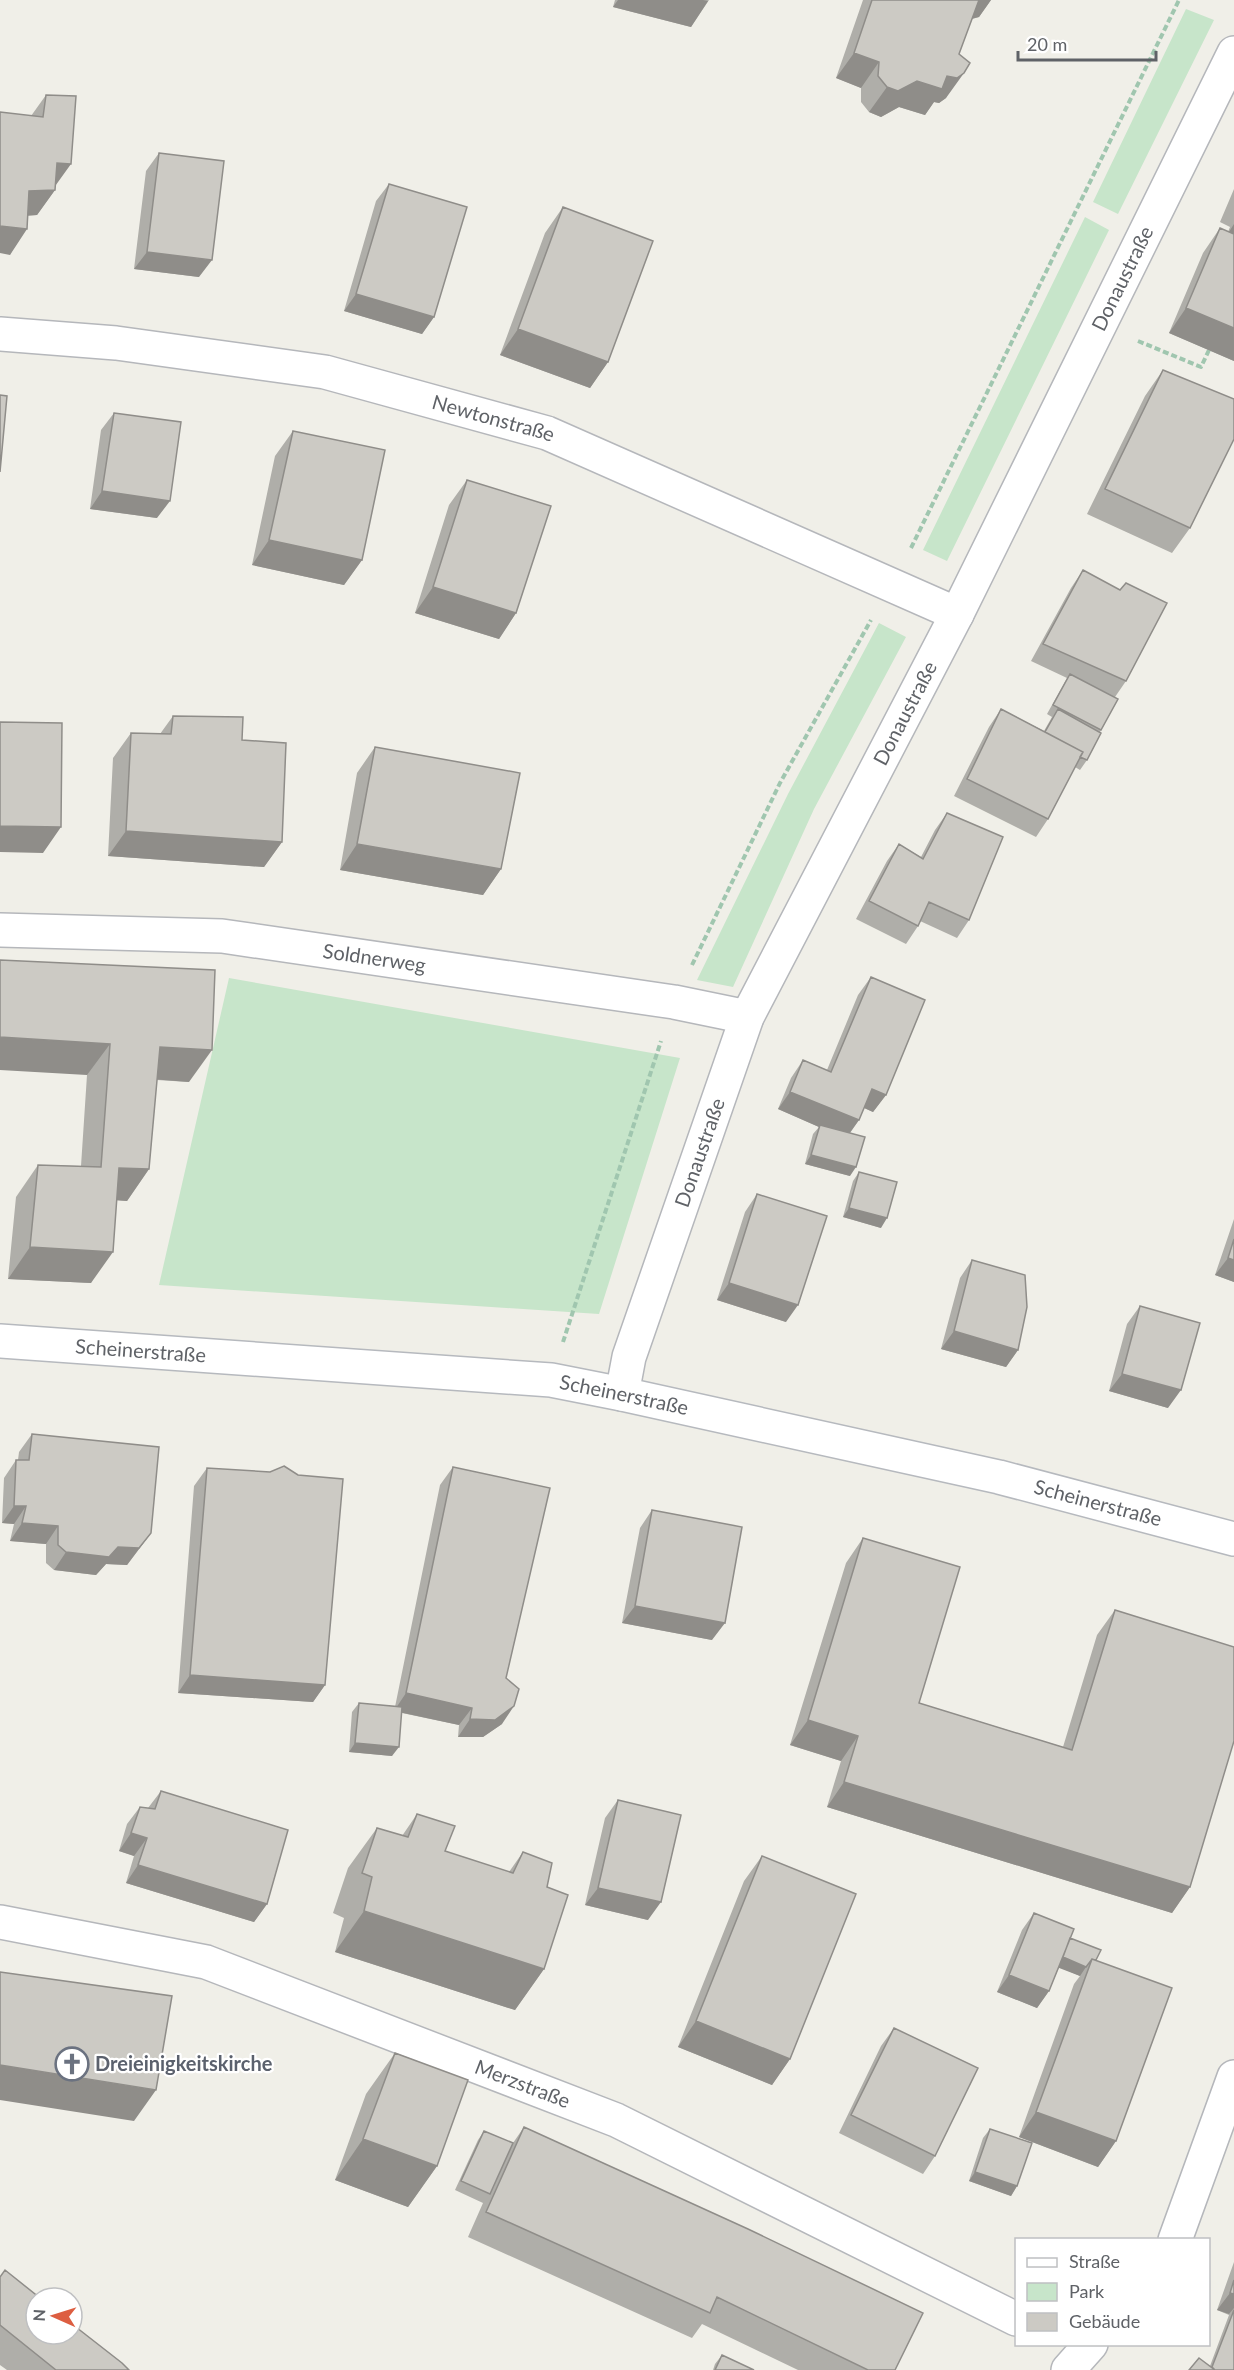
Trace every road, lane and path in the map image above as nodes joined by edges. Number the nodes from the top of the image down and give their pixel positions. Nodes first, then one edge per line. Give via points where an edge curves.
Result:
1 (1179, 0) edge
2 (1234, 53) edge
3 (0, 334) edge
4 (1137, 340) dead end
5 (1209, 351) edge
6 (891, 587) junction
7 (957, 614) junction
8 (0, 930) edge
9 (674, 1002) junction
10 (747, 1017) junction
11 (0, 1341) edge
12 (551, 1380) junction
13 (622, 1394) junction
14 (1234, 1539) edge
15 (0, 1922) edge
16 (1234, 2076) edge
17 (1176, 2238) edge
18 (1015, 2318) edge

1 - 6 path
2 - 7 street, Donaustraße
3 - 6 street, Newtonstraße via 116,343 325,372 536,430
4 - 5 path via 1201,367
6 - 7 street, Newtonstraße
6 - 9 path via 780,783
7 - 10 street, Donaustraße
8 - 9 street, Soldnerweg via 222,936
9 - 10 street, Soldnerweg
9 - 12 path
10 - 13 street, Donaustraße via 630,1357
11 - 12 street, Scheinerstraße
12 - 13 street, Scheinerstraße
13 - 14 street, Scheinerstraße via 999,1477
15 - 18 street, Merzstraße via 206,1962 616,2120
16 - 17 street

